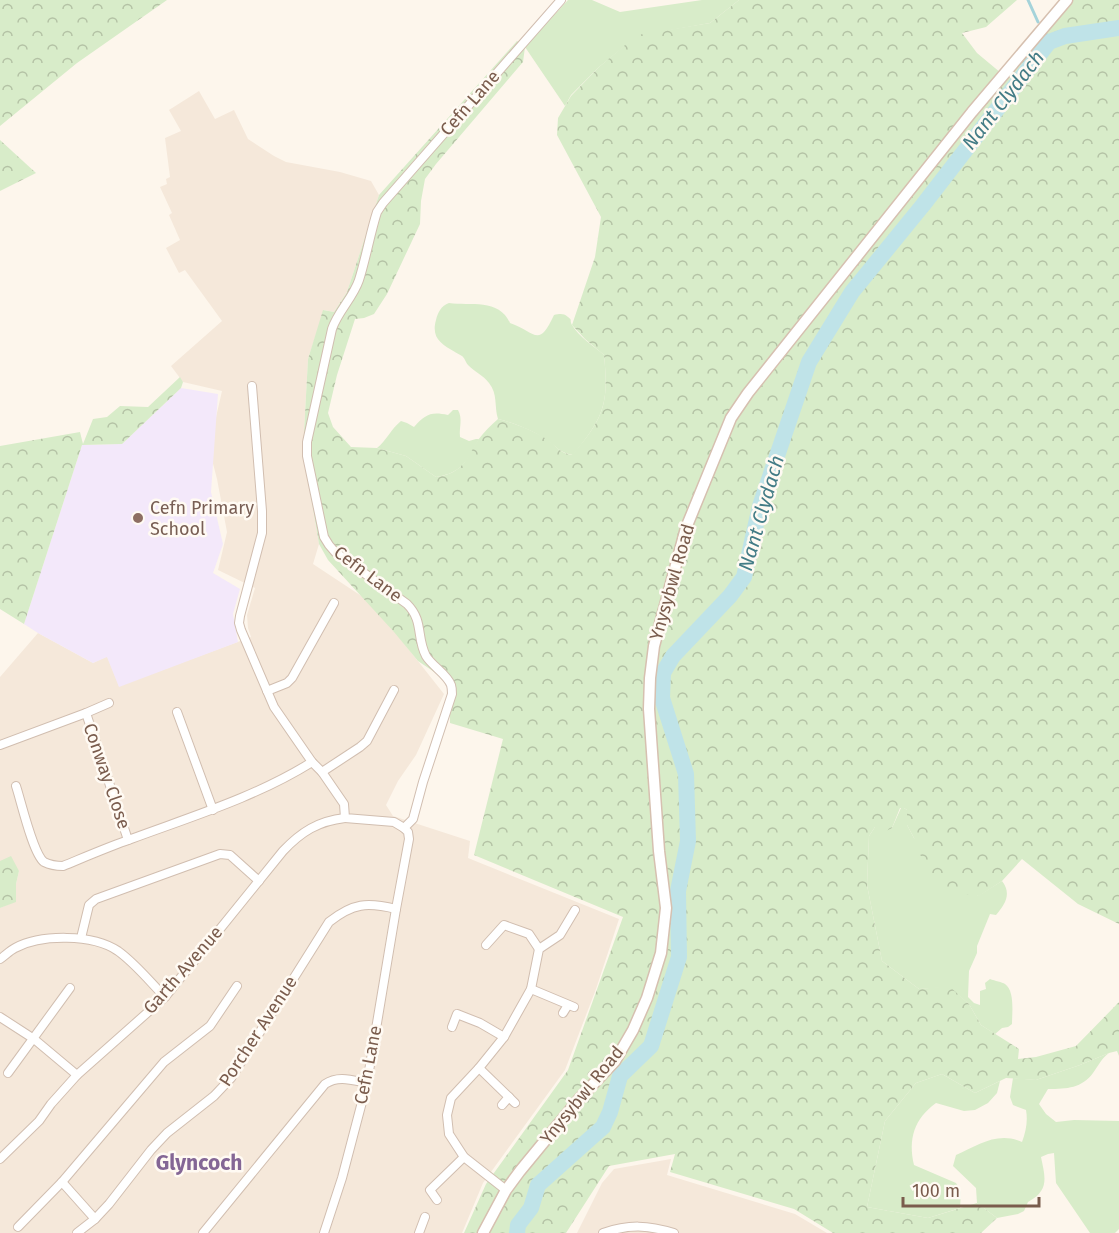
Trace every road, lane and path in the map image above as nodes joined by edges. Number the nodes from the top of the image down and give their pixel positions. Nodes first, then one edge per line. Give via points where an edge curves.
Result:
1 (561, 0) edge
2 (1067, 0) edge
3 (252, 386) dead end
4 (334, 603) dead end
5 (394, 690) dead end
6 (267, 691) junction
7 (109, 703) dead end
8 (177, 712) dead end
9 (86, 713) junction
10 (0, 745) edge
11 (312, 762) junction
12 (322, 772) junction
13 (16, 786) dead end
14 (213, 810) junction
15 (345, 818) junction
16 (404, 828) junction
17 (128, 840) junction
18 (259, 881) junction
19 (396, 909) junction
20 (575, 910) dead end
21 (81, 938) junction
22 (486, 945) dead end
23 (539, 950) junction
24 (0, 959) edge
25 (237, 986) dead end
26 (70, 988) dead end
27 (531, 989) junction
28 (165, 997) junction
29 (563, 1013) dead end
30 (0, 1017) edge
31 (452, 1027) dead end
32 (504, 1037) junction
33 (34, 1039) junction
34 (479, 1068) junction
35 (8, 1073) dead end
36 (77, 1075) junction
37 (367, 1083) junction
38 (502, 1105) dead end
39 (464, 1157) junction
40 (0, 1159) edge
41 (62, 1182) junction
42 (506, 1190) junction
43 (438, 1200) dead end
44 (425, 1217) dead end
45 (95, 1219) junction
46 (18, 1227) dead end
47 (77, 1233) edge
48 (203, 1233) edge
49 (324, 1233) edge
50 (419, 1233) edge
51 (483, 1233) edge
52 (603, 1233) edge
53 (674, 1233) edge

1 - 16 street, Cefn Lane via 377,212 358,282 332,329 306,442 324,537 335,552 414,610 426,656 451,685 452,694 413,819
2 - 42 main road, Ynysybwl Road via 957,131 731,417 686,528 654,646 649,709 666,908 661,953 638,1020 615,1062 580,1098
3 - 6 street via 262,533 239,623
4 - 6 street via 292,678
5 - 12 street via 367,741
6 - 11 street
7 - 9 street, Conway Close
8 - 14 street
9 - 10 street, Conway Close
9 - 17 street, Conway Close
11 - 12 street
11 - 14 street via 286,778
12 - 15 street via 344,804
13 - 17 street via 37,853 46,863 63,866
14 - 17 street
15 - 16 street, Garth Avenue via 394,822
15 - 18 street, Garth Avenue via 328,820 293,840
16 - 19 street, Cefn Lane via 409,839
18 - 21 street via 230,855 220,854 96,898 89,905
18 - 28 street, Garth Avenue
19 - 37 street, Cefn Lane
19 - 45 street, Porcher Avenue via 356,905 329,922 231,1078 167,1133
20 - 23 street via 560,935
21 - 24 street via 23,945
21 - 28 street via 116,950
22 - 23 street via 504,925 530,934
23 - 27 street
25 - 41 street via 210,1026 164,1062
26 - 33 street
27 - 29 street via 571,1006
27 - 32 street
28 - 36 street, Garth Avenue
30 - 33 street
31 - 32 street via 457,1014
32 - 34 street
33 - 35 street
33 - 36 street
34 - 38 street via 512,1100
34 - 39 street via 451,1098 447,1115 449,1134
36 - 40 street, Garth Avenue via 39,1121
37 - 48 street via 339,1078 325,1084
37 - 49 street, Cefn Lane
39 - 42 street
39 - 43 street via 430,1190
41 - 45 street
41 - 46 street
42 - 51 main road, Ynysybwl Road
44 - 50 street
45 - 47 street, Porcher Avenue
52 - 53 street via 619,1227 652,1227

